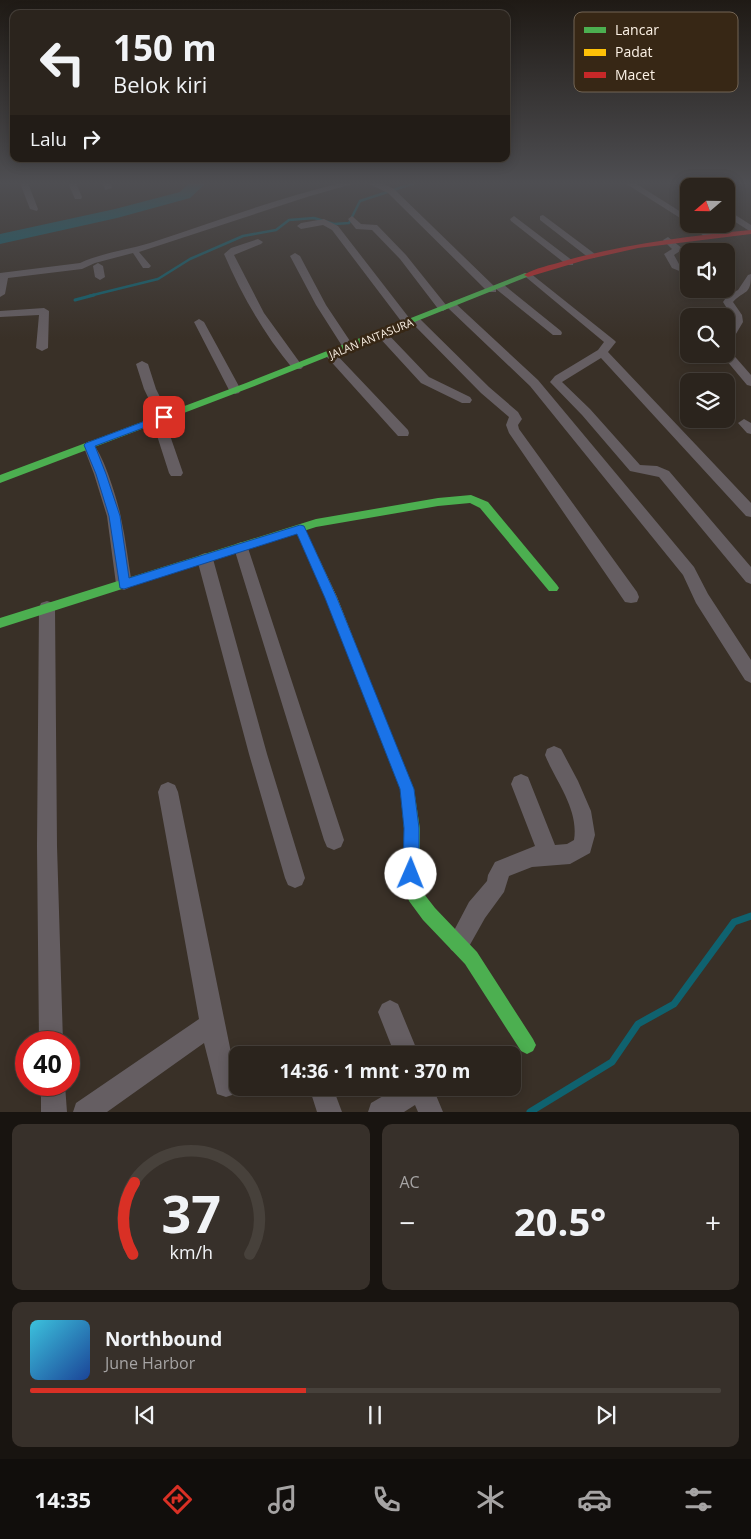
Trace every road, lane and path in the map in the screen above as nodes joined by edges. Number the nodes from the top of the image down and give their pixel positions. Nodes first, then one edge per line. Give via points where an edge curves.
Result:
1 (183, 235) edge
2 (341, 235) edge
3 (382, 235) edge
4 (439, 235) edge
5 (534, 235) edge
6 (565, 235) edge
7 (708, 235) edge
8 (174, 238) junction
9 (668, 240) junction
10 (258, 242) dead end
11 (182, 246) dead end
12 (146, 247) junction
13 (137, 254) junction
14 (294, 256) dead end
15 (592, 256) junction
16 (570, 263) junction
17 (82, 266) junction
18 (98, 266) junction
19 (146, 266) dead end
20 (680, 268) edge
21 (2, 276) edge
22 (530, 276) junction
23 (100, 277) dead end
24 (751, 277) edge
25 (496, 288) junction
26 (0, 294) edge
27 (447, 307) junction
28 (729, 308) edge
29 (735, 313) edge
30 (0, 314) edge
31 (412, 321) junction
32 (199, 322) dead end
33 (735, 328) edge
34 (382, 333) junction
35 (557, 333) dead end
36 (348, 347) junction
37 (42, 348) dead end
38 (602, 352) junction
39 (330, 354) junction
40 (735, 363) edge
41 (142, 364) dead end
42 (297, 367) junction
43 (751, 382) edge
44 (235, 390) junction
45 (466, 400) dead end
46 (161, 418) junction
47 (403, 433) dead end
48 (89, 445) junction
49 (176, 474) dead end
50 (0, 478) edge
51 (751, 512) edge
52 (300, 529) junction
53 (241, 548) junction
54 (205, 559) junction
55 (751, 578) edge
56 (124, 584) junction
57 (553, 588) dead end
58 (631, 597) dead end
59 (47, 608) junction
60 (0, 623) edge
61 (751, 675) edge
62 (554, 755) dead end
63 (521, 784) dead end
64 (168, 792) dead end
65 (334, 840) dead end
66 (549, 856) junction
67 (295, 878) dead end
68 (459, 942) junction
69 (390, 1012) dead end
70 (212, 1024) junction
71 (51, 1031) edge
72 (404, 1046) edge
73 (527, 1046) dead end
74 (226, 1085) dead end
75 (53, 1096) edge
76 (407, 1096) edge
77 (424, 1096) edge
78 (54, 1112) edge
79 (85, 1112) edge
80 (380, 1112) edge
81 (431, 1112) edge

1 - 8 street
2 - 31 street
3 - 27 street
4 - 25 street
5 - 16 street
6 - 15 street
7 - 9 main road, JALAN ANTASURA
8 - 11 street
8 - 12 street
9 - 15 main road, JALAN ANTASURA
9 - 20 street via 678,249 670,254 675,266
10 - 42 street via 229,254 269,332
12 - 13 street
12 - 17 street
13 - 18 street
13 - 19 street
14 - 36 street
15 - 16 main road, JALAN ANTASURA
16 - 22 main road, JALAN ANTASURA
17 - 18 street
17 - 21 street via 51,276
18 - 23 street
21 - 26 street
22 - 25 main road, JALAN ANTASURA
22 - 38 street via 609,341
24 - 28 street via 742,292 732,296
25 - 27 main road, JALAN ANTASURA
25 - 35 street
27 - 31 main road, JALAN ANTASURA
27 - 61 street via 534,383 569,423 689,571 702,598
29 - 33 street via 738,318
30 - 37 street via 44,311
31 - 34 main road, JALAN ANTASURA
31 - 58 street via 514,415 516,419 512,430
32 - 44 street
34 - 36 main road, JALAN ANTASURA
34 - 45 street via 425,380
36 - 39 main road, JALAN ANTASURA
38 - 51 street
38 - 55 street via 556,383 635,468 654,469 664,474
39 - 42 main road, JALAN ANTASURA
39 - 47 street
40 - 43 street
41 - 46 street
42 - 44 main road, JALAN ANTASURA
44 - 46 main road, JALAN ANTASURA
46 - 48 main road, JALAN ANTASURA
46 - 49 street
48 - 50 main road, JALAN ANTASURA
48 - 56 street via 114,516
52 - 53 main road
52 - 57 main road via 393,508 471,499 484,505
52 - 68 main road via 407,789 411,806 411,884 414,893 419,903
53 - 54 main road
53 - 65 street
54 - 56 main road
54 - 67 street
56 - 59 main road
59 - 60 main road
59 - 71 street
62 - 66 street via 577,801 586,838 579,849
63 - 66 street
64 - 70 street
66 - 68 street via 532,858 502,869 497,885 477,910
68 - 73 main road
69 - 72 street
70 - 74 street
70 - 79 street
75 - 78 street
76 - 80 street
77 - 81 street

